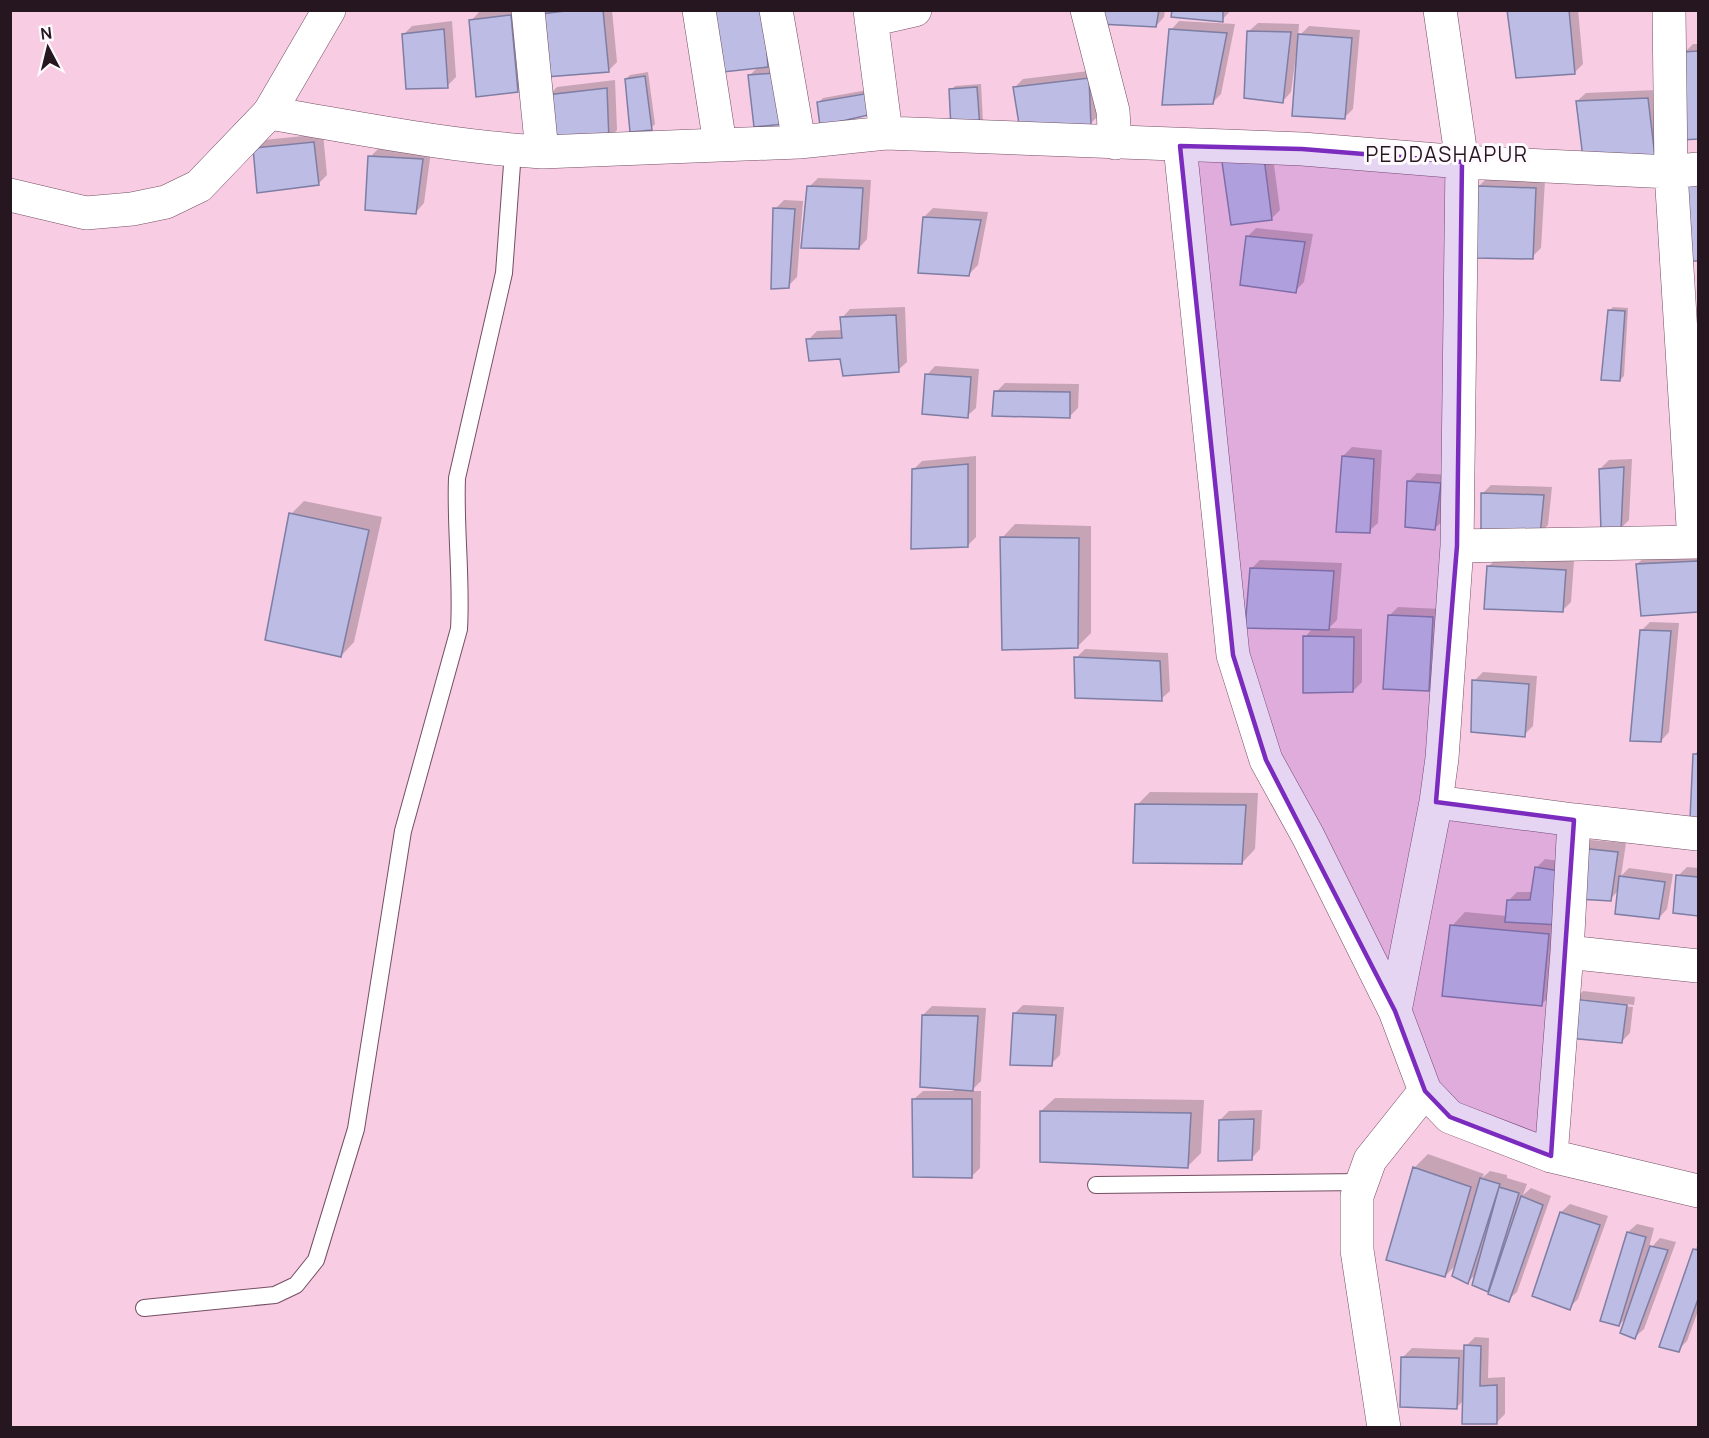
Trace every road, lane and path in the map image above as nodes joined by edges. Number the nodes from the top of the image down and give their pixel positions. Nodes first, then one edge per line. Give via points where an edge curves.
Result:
1 (328, 10) edge
2 (528, 10) edge
3 (699, 10) edge
4 (776, 10) edge
5 (915, 10) edge
6 (1087, 10) edge
7 (1440, 10) edge
8 (1669, 10) edge
9 (870, 15) edge
10 (269, 112) junction
11 (886, 133) junction
12 (799, 142) junction
13 (1115, 143) junction
14 (720, 144) junction
15 (1180, 146) junction
16 (528, 152) junction
17 (1462, 162) junction
18 (1685, 170) edge
19 (10, 195) edge
20 (1696, 542) edge
21 (1457, 546) junction
22 (1436, 802) junction
23 (1574, 820) junction
24 (1698, 834) edge
25 (1567, 952) junction
26 (1698, 966) edge
27 (1395, 1011) junction
28 (1425, 1091) junction
29 (1551, 1156) junction
30 (1362, 1182) junction
31 (1096, 1185) dead end
32 (1698, 1191) edge
33 (144, 1308) dead end
34 (1384, 1428) edge

1 - 10 street
2 - 16 street
3 - 14 street
4 - 12 street
5 - 9 street
6 - 13 street via 1113,111
7 - 17 street
8 - 18 street
9 - 11 street
10 - 16 street
10 - 19 street via 199,186 166,202 86,213
11 - 12 street
11 - 13 street
12 - 14 street
13 - 15 street
14 - 16 street
15 - 17 street via 1302,149
15 - 27 street via 1233,655 1266,760
16 - 33 lane via 457,478 459,629 403,831 356,1129 316,1260 296,1285 275,1295
17 - 18 street
17 - 21 street
18 - 20 street
20 - 21 street
21 - 22 street
22 - 23 street
22 - 27 street
23 - 24 street
23 - 25 street
25 - 26 street
25 - 29 street
27 - 28 street
28 - 29 street via 1450,1117
28 - 30 street via 1370,1160
29 - 32 street
30 - 31 lane
30 - 34 street via 1357,1196 1358,1250

